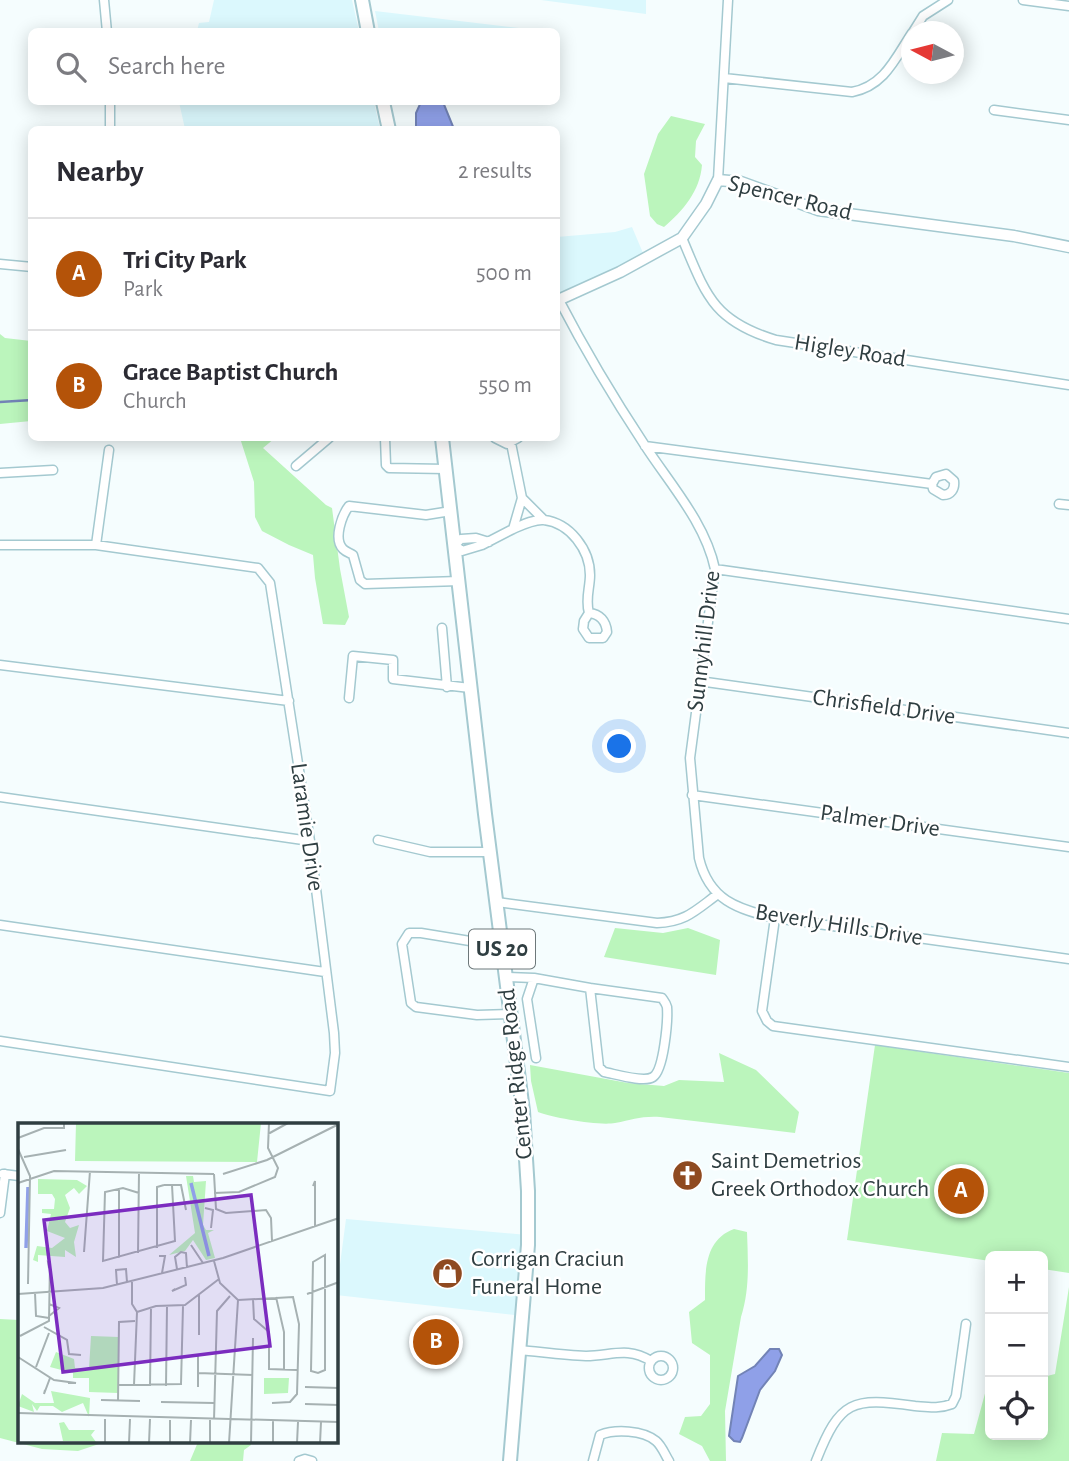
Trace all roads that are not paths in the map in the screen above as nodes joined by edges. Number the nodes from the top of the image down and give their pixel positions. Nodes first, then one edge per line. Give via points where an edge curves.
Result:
1 (104, 0) edge
2 (362, 0) edge
3 (728, 0) edge
4 (948, 0) edge
5 (1023, 0) edge
6 (1069, 6) edge
7 (920, 21) edge
8 (107, 28) edge
9 (367, 28) edge
10 (901, 48) edge
11 (724, 78) junction
12 (110, 105) edge
13 (384, 105) edge
14 (994, 110) dead end
15 (1069, 120) edge
16 (110, 126) edge
17 (388, 126) edge
18 (718, 180) junction
19 (682, 238) junction
20 (1069, 247) edge
21 (0, 264) edge
22 (28, 267) edge
23 (560, 299) edge
24 (560, 304) edge
25 (1069, 385) edge
26 (325, 441) edge
27 (385, 441) edge
28 (442, 441) edge
29 (515, 441) edge
30 (646, 446) junction
31 (109, 450) dead end
32 (296, 466) dead end
33 (446, 469) junction
34 (53, 470) dead end
35 (0, 473) edge
36 (932, 484) dead end
37 (522, 498) junction
38 (1059, 504) dead end
39 (1069, 505) edge
40 (451, 511) junction
41 (544, 520) junction
42 (513, 529) junction
43 (0, 545) edge
44 (96, 545) junction
45 (455, 545) junction
46 (715, 569) junction
47 (459, 581) junction
48 (589, 613) dead end
49 (1069, 619) edge
50 (443, 628) dead end
51 (0, 665) edge
52 (699, 681) junction
53 (447, 687) junction
54 (470, 688) junction
55 (349, 698) dead end
56 (289, 701) junction
57 (1069, 733) edge
58 (692, 794) junction
59 (0, 797) edge
60 (378, 840) dead end
61 (310, 841) junction
62 (1069, 847) edge
63 (489, 852) junction
64 (718, 894) junction
65 (497, 902) junction
66 (775, 918) junction
67 (0, 925) edge
68 (500, 939) junction
69 (1069, 959) edge
70 (325, 972) junction
71 (506, 977) junction
72 (534, 978) junction
73 (590, 988) junction
74 (511, 1014) junction
75 (0, 1041) edge
76 (536, 1058) dead end
77 (1069, 1068) edge
78 (3, 1174) edge
79 (0, 1213) edge
80 (966, 1324) dead end
81 (520, 1350) junction
82 (651, 1361) dead end
83 (299, 1461) edge
84 (312, 1461) edge
85 (510, 1461) edge
86 (593, 1461) edge
87 (669, 1461) edge
88 (816, 1461) edge

1 - 8 street
2 - 9 main road
3 - 11 street
4 - 7 street
5 - 6 street
10 - 11 street via 879,81 852,92
11 - 18 street
12 - 16 street
13 - 17 main road
14 - 15 street
18 - 19 street, Spencer Road
18 - 20 street, Spencer Road via 741,182 818,210
19 - 23 street, Spencer Road
19 - 25 street, Higley Road via 716,305 735,324 754,333
21 - 22 street
24 - 30 street, Sunnyhill Drive
26 - 32 street
27 - 33 street via 389,468
28 - 33 main road, Center Ridge Road / US 20
29 - 37 street
30 - 36 street
30 - 46 street, Sunnyhill Drive via 706,538
31 - 44 street
33 - 40 main road, Center Ridge Road / US 20
34 - 35 street
37 - 41 street
37 - 42 street
38 - 39 street
40 - 45 main road, Center Ridge Road / US 20
40 - 47 street via 426,515 352,505 342,514 340,542 353,555 365,584
41 - 42 street
41 - 48 street via 570,531 587,556
42 - 45 street via 463,551
43 - 44 street
44 - 56 street, Laramie Drive via 258,568 270,583
45 - 47 main road, Center Ridge Road / US 20
46 - 49 street
46 - 52 street, Sunnyhill Drive
47 - 54 main road, Center Ridge Road / US 20
50 - 53 street
51 - 56 street
52 - 57 street, Chrisfield Drive
52 - 58 street, Sunnyhill Drive via 690,758
53 - 54 street
53 - 55 street via 393,678 393,660 353,656
54 - 63 main road, Center Ridge Road / US 20
56 - 61 street, Laramie Drive
58 - 62 street, Palmer Drive
58 - 64 street, Sunnyhill Drive via 702,869
59 - 61 street
60 - 63 street via 430,852
61 - 70 street, Laramie Drive
63 - 65 main road, Center Ridge Road / US 20
64 - 65 street via 674,923
64 - 66 street, Beverly Hills Drive via 744,911
65 - 68 main road, Center Ridge Road / US 20
66 - 69 street, Beverly Hills Drive
66 - 77 street via 762,1011 766,1021 779,1028
67 - 70 street
68 - 71 main road, Center Ridge Road / US 20
68 - 74 street via 476,942 409,933 402,944 411,1003 416,1007
70 - 75 street, Laramie Drive via 335,1053 330,1091
71 - 72 street
71 - 74 main road, Center Ridge Road / US 20
72 - 73 street
72 - 76 street via 527,999
73 - 73 street via 662,998 667,1005 660,1069 653,1077 644,1080 599,1067
74 - 81 main road, Center Ridge Road / US 20 via 528,1191
78 - 79 street
80 - 88 street via 952,1404 934,1408 869,1401 852,1405 828,1431
81 - 82 street via 585,1356 619,1352
81 - 85 main road, Center Ridge Road / US 20
83 - 84 street
86 - 87 street via 600,1435 625,1432 656,1441

